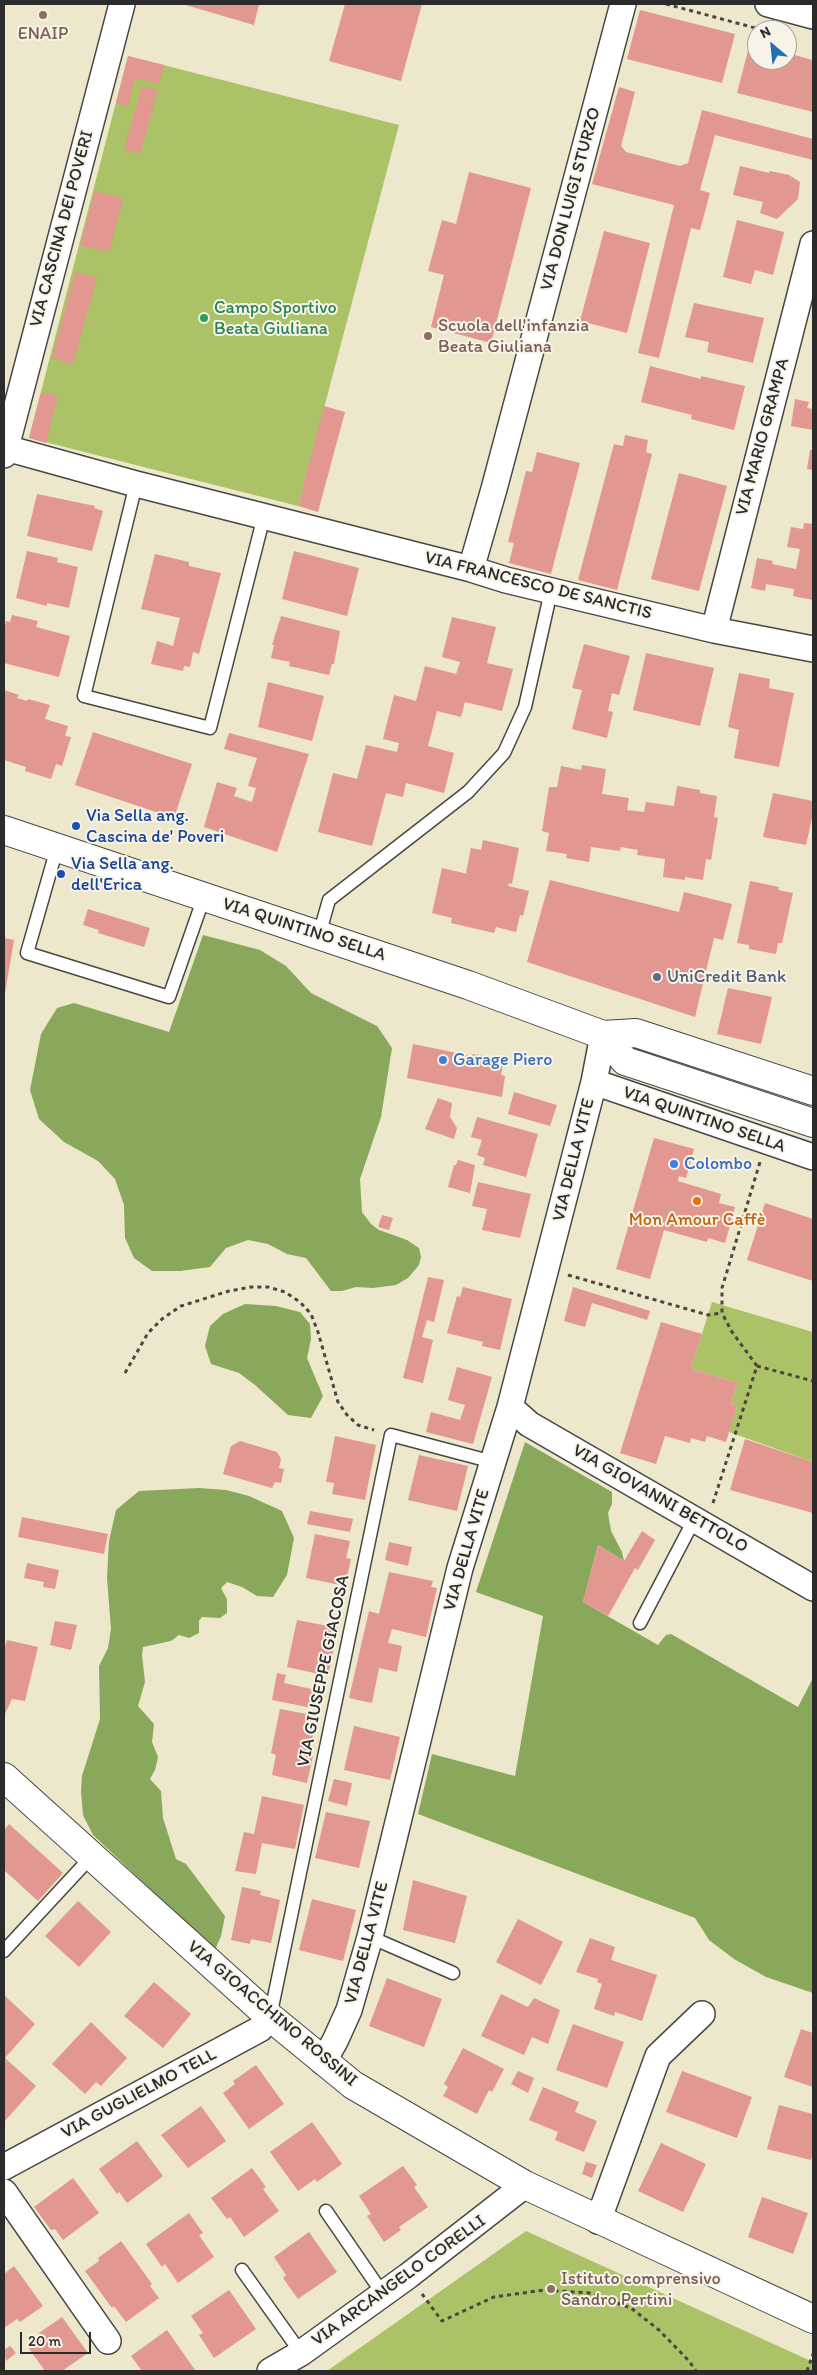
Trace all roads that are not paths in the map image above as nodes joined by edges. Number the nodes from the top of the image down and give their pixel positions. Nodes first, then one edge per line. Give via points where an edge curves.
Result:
1 (122, 4) edge
2 (623, 4) edge
3 (768, 4) edge
4 (813, 16) edge
5 (813, 244) edge
6 (5, 452) edge
7 (136, 484) junction
8 (264, 516) junction
9 (471, 569) junction
10 (551, 591) junction
11 (714, 630) junction
12 (813, 649) edge
13 (4, 830) edge
14 (57, 848) junction
15 (204, 897) junction
16 (319, 935) junction
17 (603, 1035) junction
18 (594, 1082) junction
19 (813, 1091) edge
20 (776, 1112) junction
21 (813, 1123) edge
22 (766, 1141) junction
23 (813, 1157) edge
24 (510, 1406) junction
25 (493, 1462) junction
26 (701, 1522) junction
27 (813, 1588) edge
28 (640, 1623) dead end
29 (4, 1777) edge
30 (92, 1856) junction
31 (370, 1937) junction
32 (4, 1951) edge
33 (453, 1973) dead end
34 (702, 2014) dead end
35 (270, 2016) junction
36 (323, 2062) junction
37 (4, 2167) edge
38 (525, 2185) junction
39 (4, 2192) edge
40 (326, 2212) dead end
41 (598, 2221) junction
42 (242, 2270) dead end
43 (383, 2294) junction
44 (813, 2318) edge
45 (108, 2341) dead end
46 (300, 2353) junction
47 (270, 2371) edge

1 - 6 street, VIA CASCINA DEI POVERI
2 - 9 street, VIA DON LUIGI STURZO
3 - 4 street
5 - 11 street, VIA MARIO GRAMPA
6 - 7 street, VIA FRANCESCO DE SANCTIS
7 - 8 street, VIA FRANCESCO DE SANCTIS
7 - 8 lane via 84,696 210,728
8 - 9 street, VIA FRANCESCO DE SANCTIS
9 - 10 street, VIA FRANCESCO DE SANCTIS
10 - 11 street, VIA FRANCESCO DE SANCTIS
10 - 16 lane via 526,707 504,753 468,792 329,900
11 - 12 street, VIA FRANCESCO DE SANCTIS
13 - 14 street, VIA QUINTINO SELLA
14 - 15 street, VIA QUINTINO SELLA
14 - 15 lane via 26,953 169,996
15 - 16 street, VIA QUINTINO SELLA
16 - 17 street, VIA QUINTINO SELLA
17 - 18 street, VIA DELLA VITE
17 - 19 street, VIA QUINTINO SELLA via 636,1033
17 - 20 street, VIA QUINTINO SELLA via 625,1061
18 - 22 street, VIA QUINTINO SELLA
18 - 24 street, VIA DELLA VITE
20 - 21 street, VIA QUINTINO SELLA
20 - 22 street
22 - 23 street, VIA QUINTINO SELLA
24 - 25 street, VIA DELLA VITE
24 - 26 street, VIA GIOVANNI BETTOLO via 529,1424
25 - 31 street, VIA DELLA VITE via 460,1568
25 - 35 lane, VIA GIUSEPPE GIACOSA via 391,1436
26 - 27 street, VIA GIOVANNI BETTOLO
26 - 28 lane
29 - 30 street, VIA GIOACCHINO ROSSINI
30 - 32 lane
30 - 35 street, VIA GIOACCHINO ROSSINI
31 - 33 lane
31 - 36 street, VIA DELLA VITE via 349,2010
34 - 41 street via 658,2056
35 - 36 street, VIA GIOACCHINO ROSSINI
35 - 37 street, VIA GUGLIELMO TELL via 260,2030
36 - 38 street, VIA GIOACCHINO ROSSINI via 366,2093
38 - 41 street, VIA GIOACCHINO ROSSINI
38 - 43 street, VIA ARCANGELO CORELLI
39 - 45 street
40 - 43 lane
41 - 44 street, VIA GIOACCHINO ROSSINI
42 - 46 lane
43 - 46 street, VIA ARCANGELO CORELLI
46 - 47 street, VIA ARCANGELO CORELLI

